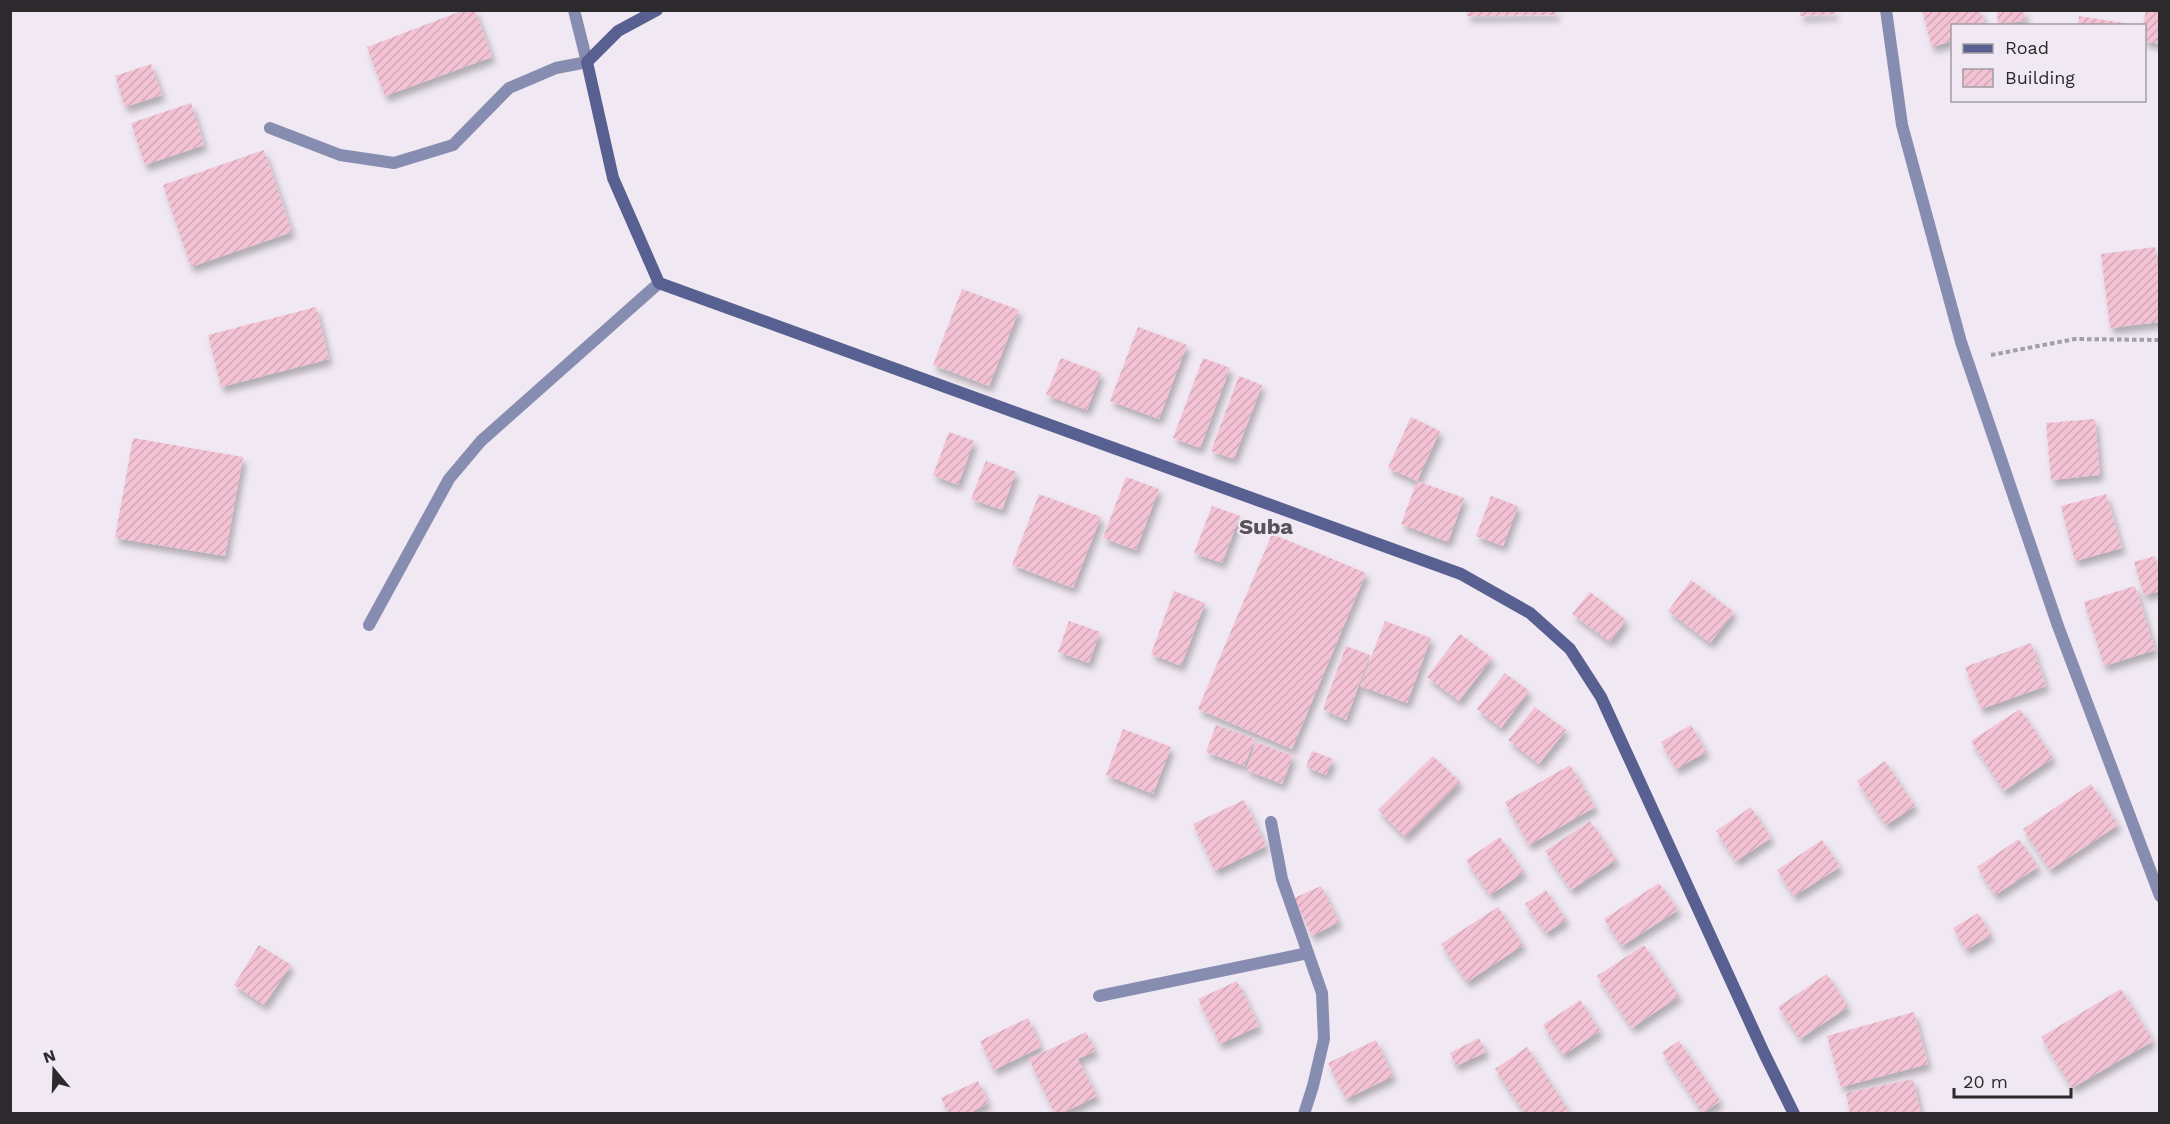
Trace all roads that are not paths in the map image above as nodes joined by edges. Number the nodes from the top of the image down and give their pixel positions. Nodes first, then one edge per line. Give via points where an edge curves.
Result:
1 (574, 10) edge
2 (657, 10) edge
3 (1886, 10) edge
4 (586, 62) junction
5 (270, 128) dead end
6 (659, 283) junction
7 (369, 625) dead end
8 (1271, 822) dead end
9 (2160, 896) edge
10 (1308, 953) junction
11 (1099, 996) dead end
12 (1304, 1113) edge
13 (1794, 1113) edge

1 - 4 street
2 - 4 street via 618,31
3 - 9 street via 1902,125 1967,360 2058,626
4 - 5 street via 556,68 509,88 453,145 394,163 340,155
4 - 6 street via 613,178
6 - 7 street via 481,441 449,479
6 - 13 street via 1461,574 1530,614 1570,649 1601,697
8 - 10 street via 1282,879
10 - 11 street
10 - 12 street via 1322,993 1324,1039

